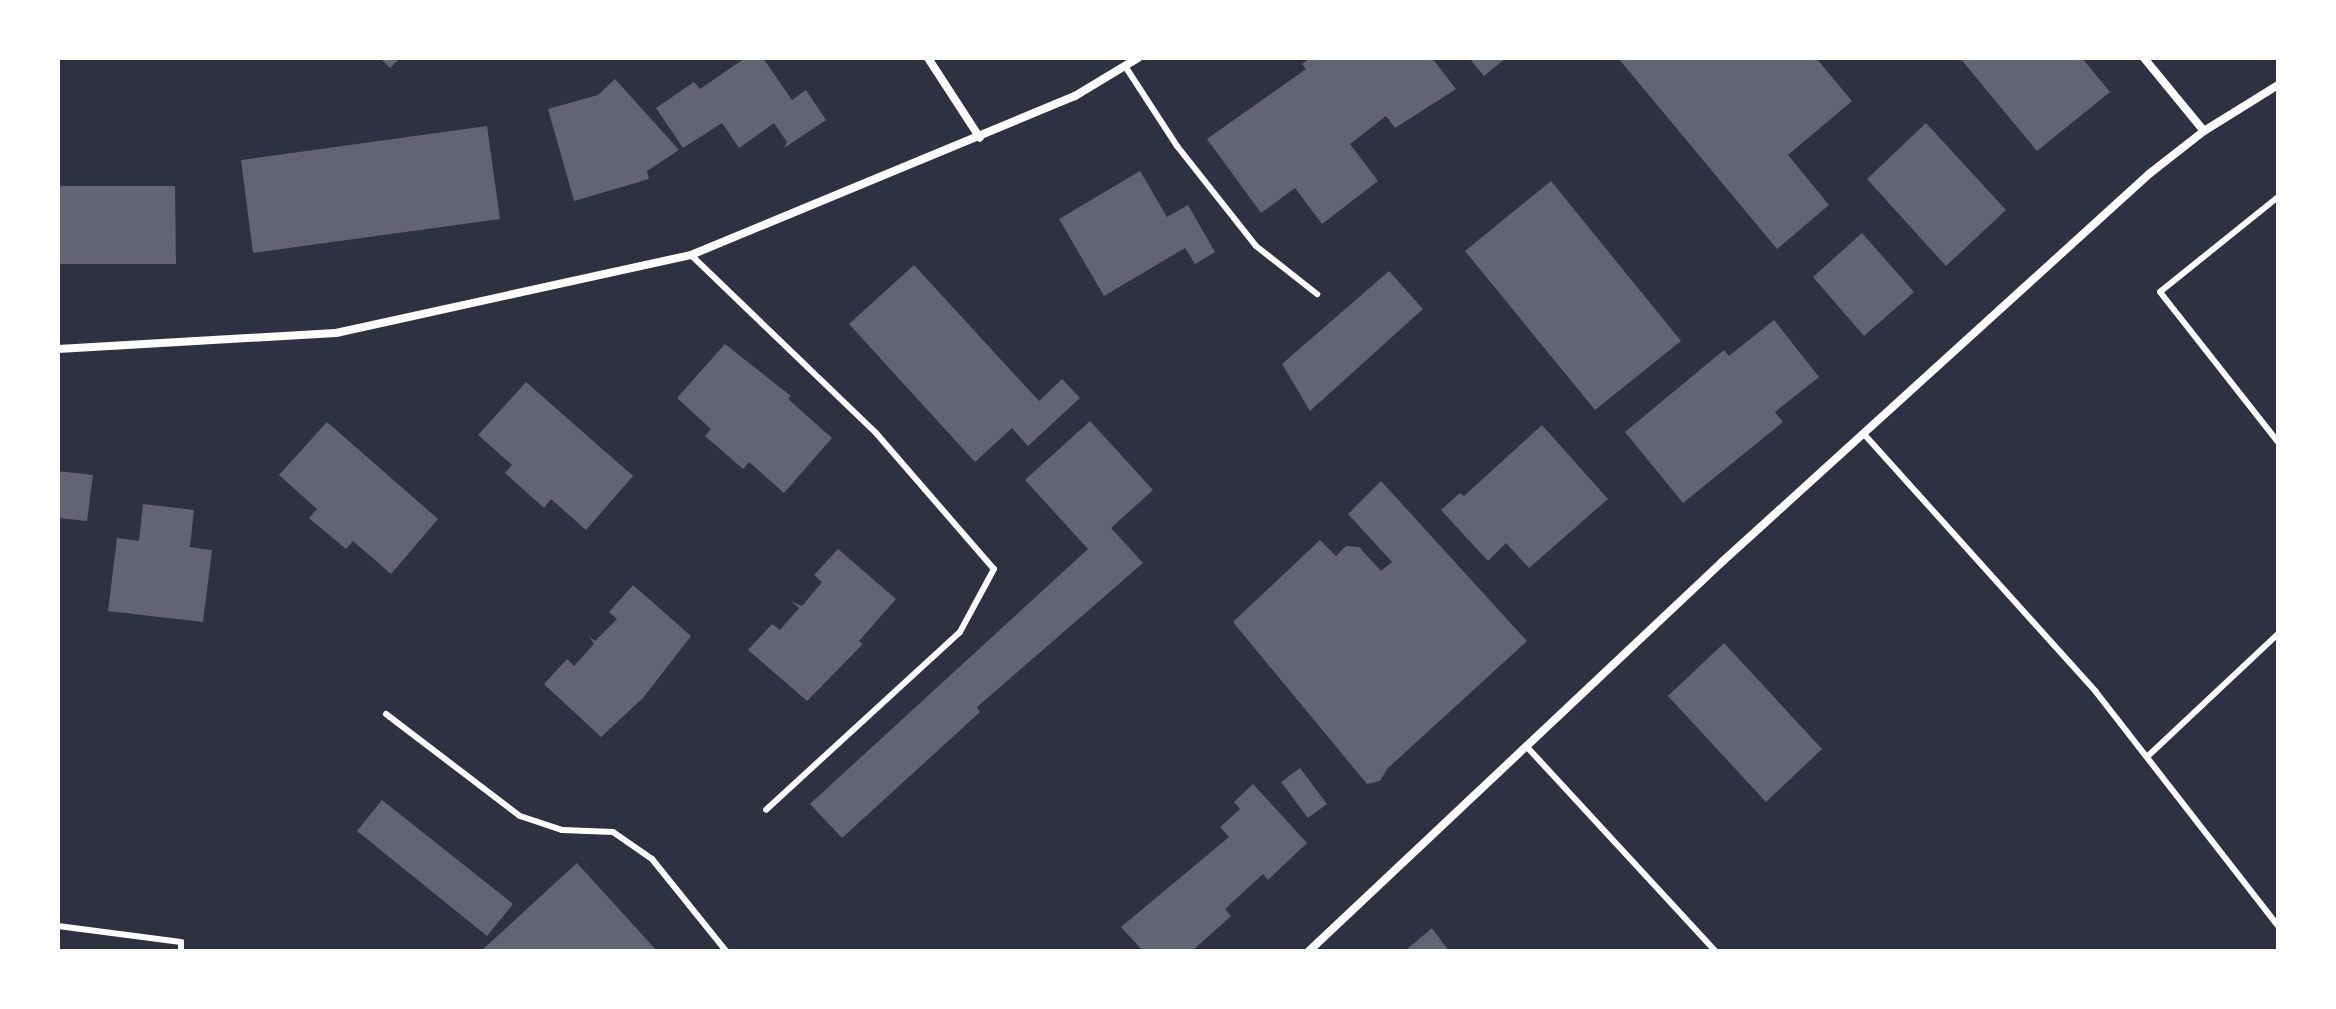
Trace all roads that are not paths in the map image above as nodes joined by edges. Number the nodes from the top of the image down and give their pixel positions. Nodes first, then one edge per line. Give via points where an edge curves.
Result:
1 (928, 58) edge
2 (1138, 58) edge
3 (2144, 58) edge
4 (1125, 66) junction
5 (2278, 85) edge
6 (2204, 131) junction
7 (980, 138) junction
8 (2278, 197) edge
9 (691, 255) junction
10 (1317, 294) dead end
11 (58, 349) edge
12 (1863, 433) junction
13 (2278, 442) edge
14 (2278, 634) edge
15 (386, 714) dead end
16 (1527, 747) junction
17 (2148, 756) junction
18 (766, 810) dead end
19 (58, 926) edge
20 (2278, 926) edge
21 (181, 951) edge
22 (726, 951) edge
23 (1309, 951) edge
24 (1715, 951) edge

1 - 7 street
2 - 4 street
3 - 6 street
4 - 7 street via 1075,96
4 - 10 lane via 1177,146 1256,246
5 - 6 street
6 - 12 street
7 - 9 street
8 - 13 lane via 2160,292
9 - 11 street via 336,333
9 - 18 lane via 876,433 994,569 960,632
12 - 16 street
12 - 17 lane
14 - 17 lane
15 - 22 lane via 520,816 562,830 613,832 652,859
16 - 23 street
16 - 24 lane
17 - 20 lane
19 - 21 lane via 181,942

